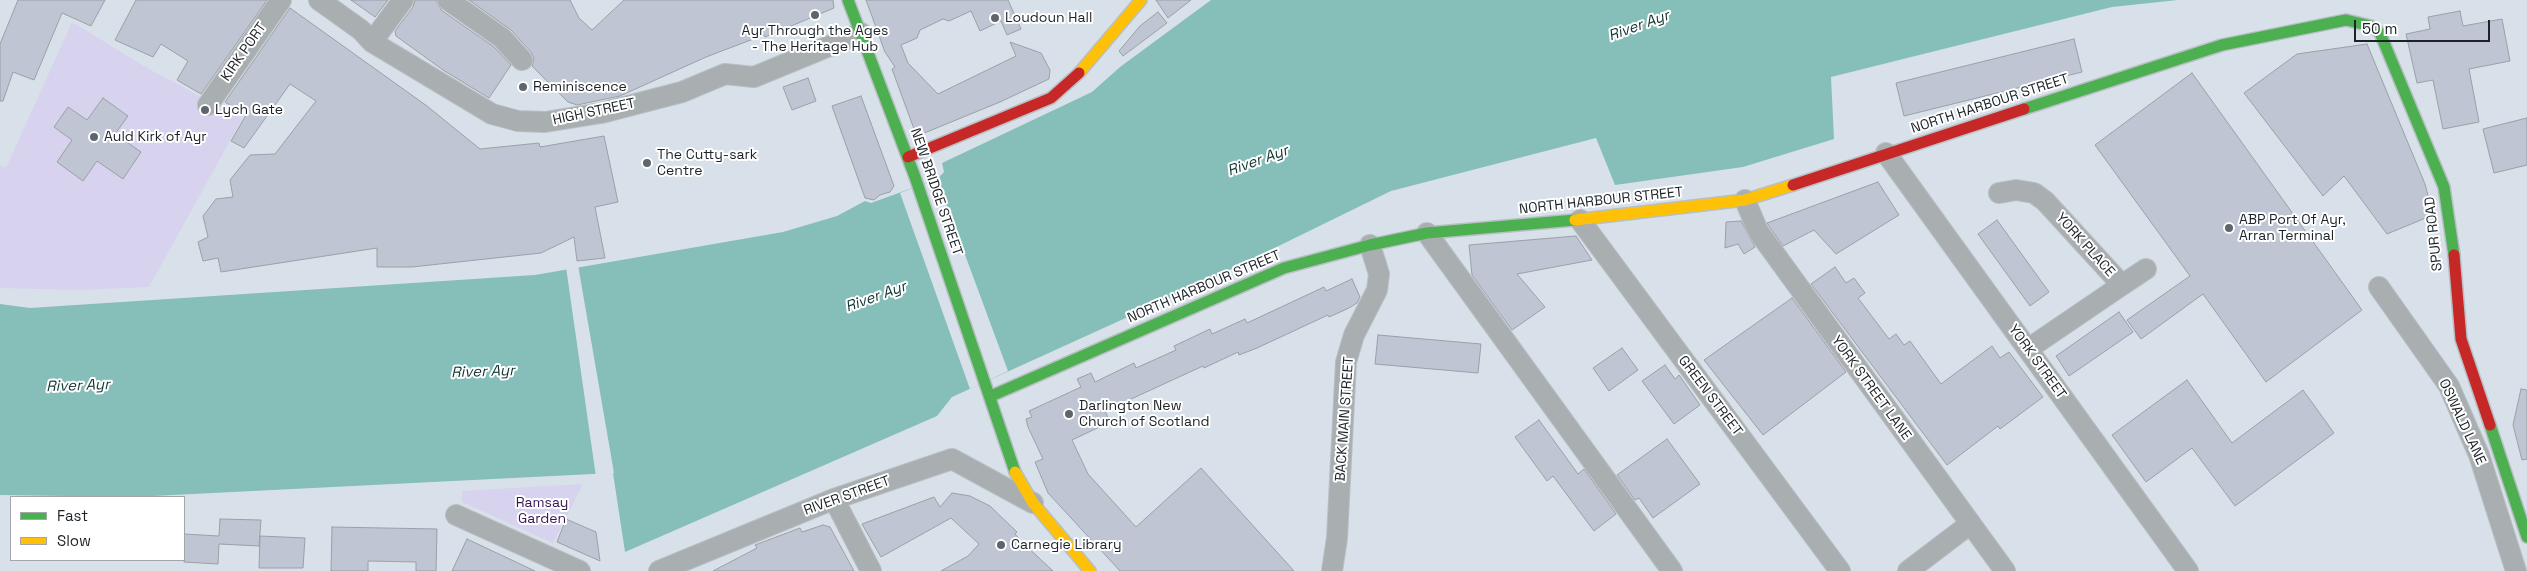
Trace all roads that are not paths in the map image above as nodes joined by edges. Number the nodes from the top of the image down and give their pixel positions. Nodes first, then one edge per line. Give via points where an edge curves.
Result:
1 (281, 0) edge
2 (320, 0) edge
3 (403, 0) edge
4 (448, 0) edge
5 (848, 0) edge
6 (1141, 0) edge
7 (861, 33) junction
8 (372, 42) junction
9 (2222, 45) joint
10 (522, 60) dead end
11 (208, 104) dead end
12 (1886, 153) junction
13 (908, 157) junction
14 (1999, 192) dead end
15 (1744, 200) junction
16 (1580, 220) junction
17 (1427, 233) junction
18 (1370, 245) junction
19 (2146, 269) dead end
20 (2122, 285) junction
21 (2379, 287) dead end
22 (2028, 349) junction
23 (989, 391) junction
24 (834, 499) junction
25 (1033, 504) junction
26 (456, 516) dead end
27 (1970, 524) junction
28 (2527, 537) edge
29 (580, 571) edge
30 (659, 571) edge
31 (871, 571) edge
32 (1090, 571) edge
33 (1332, 571) edge
34 (1672, 571) edge
35 (1840, 571) edge
36 (1908, 571) edge
37 (2005, 571) edge
38 (2188, 571) edge
39 (2516, 571) edge

1 - 11 street, KIRK PORT
2 - 8 street, HIGH STREET
3 - 8 street
4 - 10 street via 502,38
5 - 7 street, NEW BRIDGE STREET
6 - 13 street via 1086,68 1051,98
7 - 8 street, HIGH STREET via 754,77 725,74 682,92 600,113 545,122 518,121 492,114
7 - 13 street, NEW BRIDGE STREET
9 - 12 street, NORTH HARBOUR STREET
9 - 28 street, SPUR ROAD via 2346,20 2371,26 2380,33 2444,187 2452,229 2461,339
12 - 15 street, NORTH HARBOUR STREET
12 - 22 street, YORK STREET
13 - 23 street, NEW BRIDGE STREET
14 - 20 street, YORK PLACE via 2034,193 2045,200
15 - 16 street, NORTH HARBOUR STREET
15 - 27 street, YORK STREET LANE via 1758,231
16 - 17 street, NORTH HARBOUR STREET
16 - 35 street, GREEN STREET
17 - 18 street, NORTH HARBOUR STREET
17 - 34 street
18 - 23 street, NORTH HARBOUR STREET via 1284,268
18 - 33 street, BACK MAIN STREET via 1379,274 1377,290 1354,335 1346,362 1337,538
19 - 20 street
20 - 22 street, YORK PLACE
21 - 39 street, OSWALD LANE via 2449,386 2480,455
22 - 38 street, YORK STREET
23 - 25 street, NEW BRIDGE STREET via 1013,468
24 - 25 street, RIVER STREET via 952,459
24 - 30 street, RIVER STREET
24 - 31 street
25 - 32 street, NEW BRIDGE STREET
26 - 29 street
27 - 36 street
27 - 37 street, YORK STREET LANE

